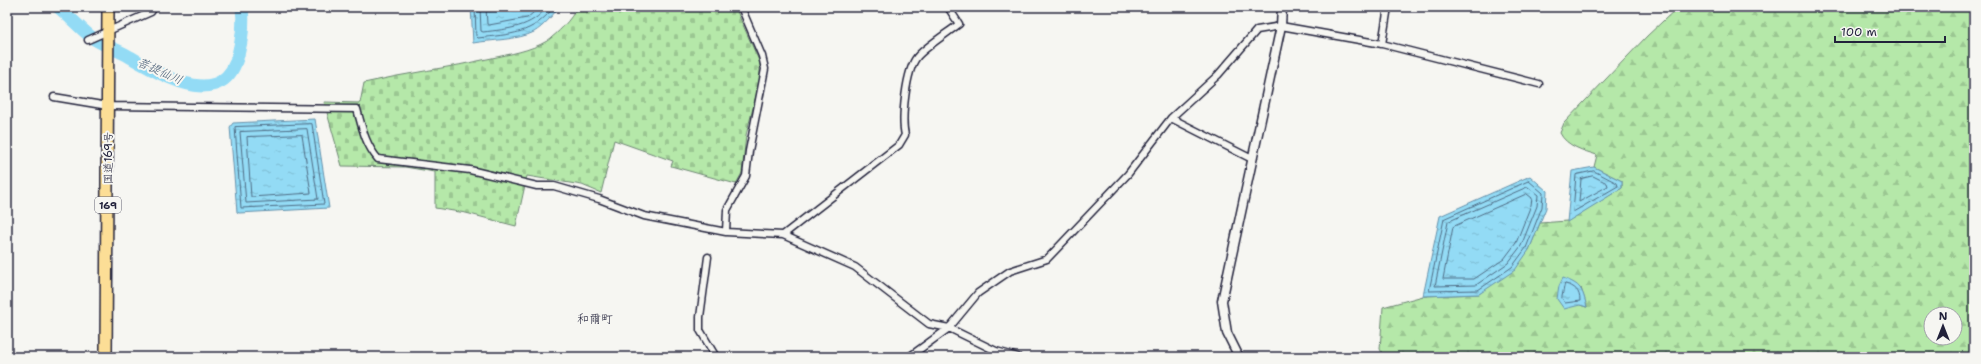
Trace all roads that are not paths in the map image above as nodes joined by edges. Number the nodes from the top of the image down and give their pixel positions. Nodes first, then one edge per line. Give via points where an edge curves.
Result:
1 (108, 7) edge
2 (154, 7) edge
3 (741, 7) edge
4 (948, 7) edge
5 (1282, 7) edge
6 (1388, 7) edge
7 (1281, 26) junction
8 (105, 36) junction
9 (88, 40) dead end
10 (1382, 44) junction
11 (1539, 84) dead end
12 (54, 97) dead end
13 (108, 106) junction
14 (1171, 118) junction
15 (1252, 159) junction
16 (726, 232) junction
17 (783, 235) junction
18 (708, 257) dead end
19 (949, 328) junction
20 (106, 357) edge
21 (716, 357) edge
22 (909, 357) edge
23 (1018, 357) edge
24 (1239, 357) edge

1 - 8 highway, 国道169号 / 169
2 - 8 street via 151,12
3 - 16 street via 765,69 746,176 727,210
4 - 17 street via 959,24 917,57 908,76 903,125 905,135 899,145
5 - 7 street
6 - 10 street
7 - 10 street
7 - 14 street via 1257,30 1218,75
7 - 15 street
8 - 9 street
8 - 13 highway, 国道169号 / 169 via 108,53
10 - 11 street
12 - 13 street
13 - 16 street via 357,109 363,134 370,150 378,159 470,170 537,186 554,186 644,216
13 - 20 highway, 国道169号 / 169
14 - 15 street
14 - 19 street via 1128,174 1047,259 1010,271 978,293
15 - 24 street via 1222,301 1227,333
16 - 17 street
17 - 19 street via 855,267 930,324
18 - 21 street via 700,330
19 - 22 street
19 - 23 street via 996,351

